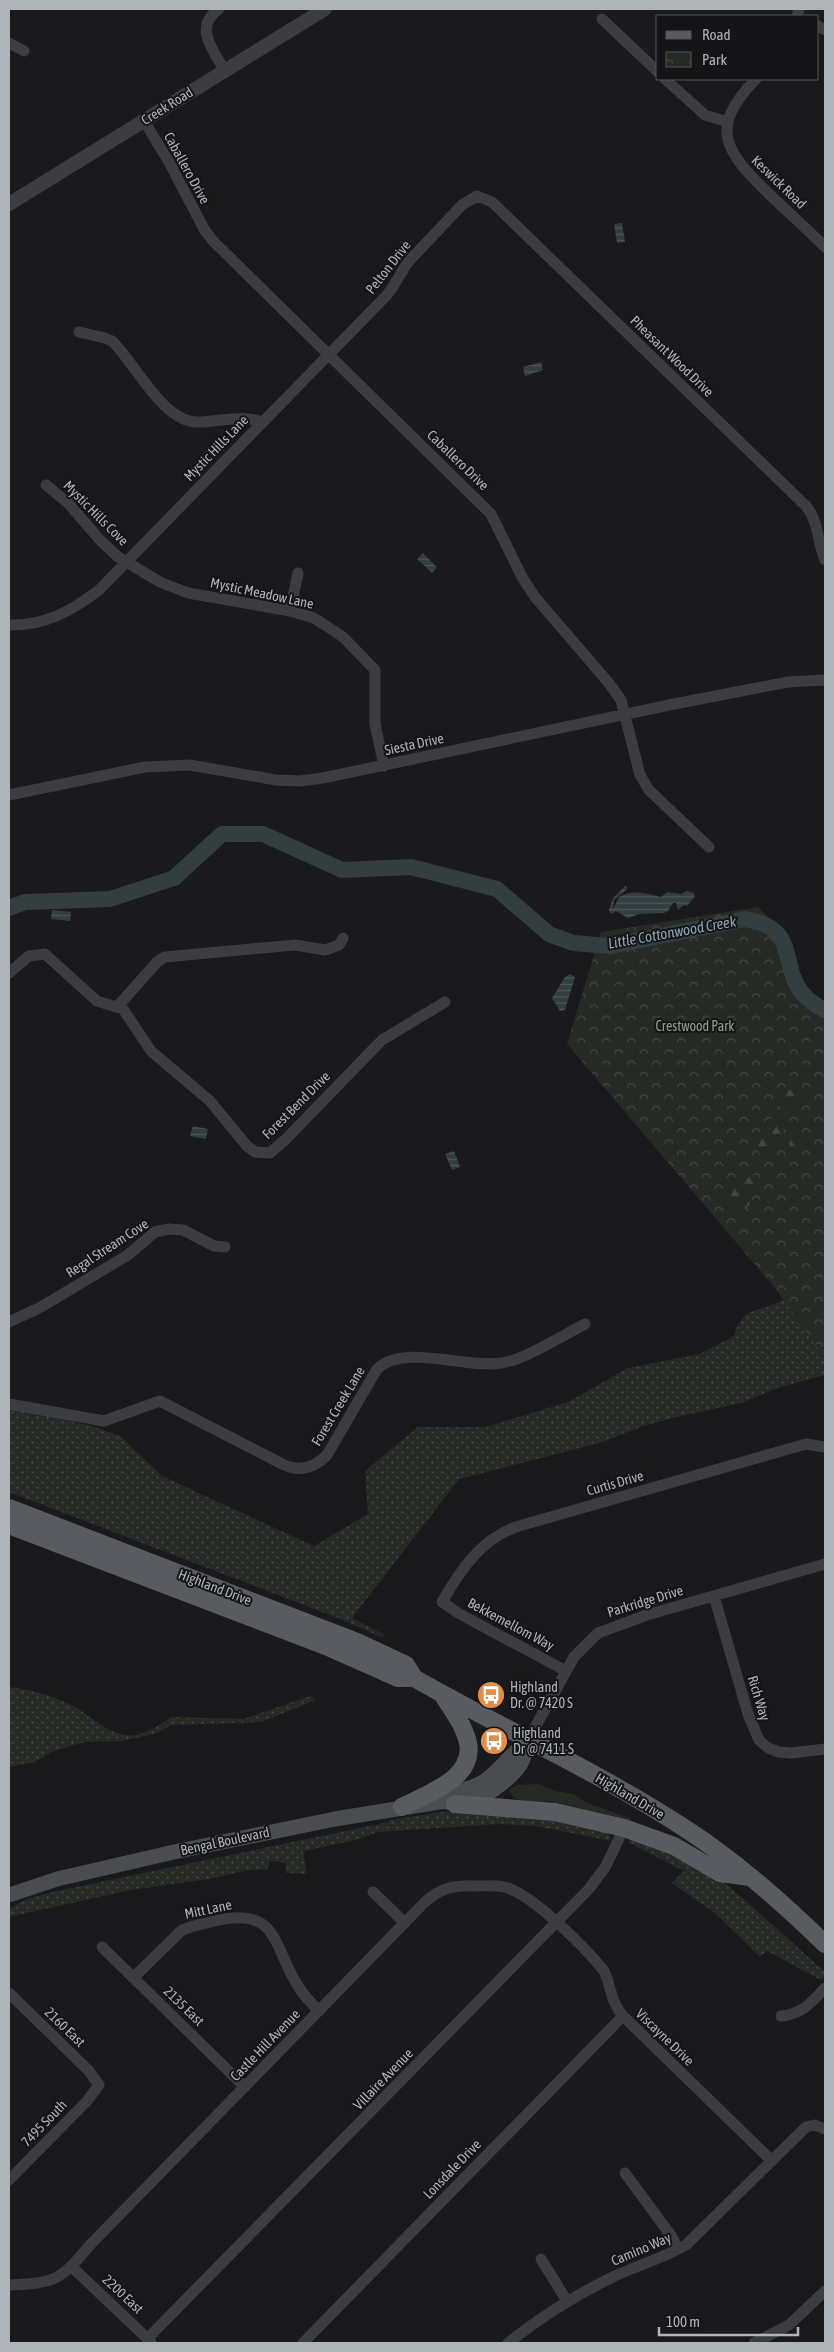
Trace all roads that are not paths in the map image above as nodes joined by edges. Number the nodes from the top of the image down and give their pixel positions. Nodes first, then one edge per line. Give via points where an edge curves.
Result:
1 (219, 9) edge
2 (325, 9) edge
3 (602, 18) dead end
4 (9, 43) edge
5 (24, 51) dead end
6 (656, 70) edge
7 (224, 71) junction
8 (666, 80) edge
9 (755, 80) edge
10 (144, 121) junction
11 (728, 122) junction
12 (472, 197) joint
13 (9, 204) edge
14 (825, 247) edge
15 (79, 332) dead end
16 (328, 356) junction
17 (262, 422) junction
18 (46, 485) dead end
19 (825, 560) edge
20 (125, 562) junction
21 (298, 573) dead end
22 (290, 612) junction
23 (9, 625) edge
24 (825, 680) edge
25 (626, 715) junction
26 (384, 766) junction
27 (9, 795) edge
28 (709, 847) dead end
29 (343, 938) dead end
30 (9, 973) edge
31 (445, 1002) dead end
32 (118, 1006) junction
33 (224, 1247) dead end
34 (9, 1322) edge
35 (585, 1324) dead end
36 (9, 1404) edge
37 (825, 1447) edge
38 (9, 1508) edge
39 (9, 1525) edge
40 (825, 1566) edge
41 (714, 1596) junction
42 (442, 1602) joint
43 (566, 1671) junction
44 (414, 1678) junction
45 (443, 1694) junction
46 (528, 1740) junction
47 (825, 1749) edge
48 (450, 1803) junction
49 (402, 1807) junction
50 (624, 1828) junction
51 (751, 1877) junction
52 (373, 1892) dead end
53 (9, 1895) edge
54 (405, 1923) junction
55 (556, 1923) junction
56 (825, 1944) edge
57 (102, 1947) dead end
58 (133, 1978) junction
59 (825, 1988) edge
60 (9, 1993) edge
61 (319, 2011) junction
62 (623, 2016) junction
63 (781, 2016) dead end
64 (98, 2085) joint
65 (245, 2087) junction
66 (820, 2127) edge
67 (772, 2161) junction
68 (624, 2174) dead end
69 (9, 2180) edge
70 (678, 2249) junction
71 (541, 2259) dead end
72 (72, 2267) junction
73 (9, 2285) edge
74 (825, 2291) edge
75 (567, 2301) junction
76 (150, 2341) edge
77 (303, 2343) edge
78 (508, 2343) edge
79 (754, 2343) edge

1 - 7 street via 210,17 206,34
2 - 7 street, Creek Road
3 - 6 street
4 - 5 street
7 - 10 street, Creek Road
8 - 11 street via 705,115
9 - 11 street, Keswick Road via 736,101
10 - 13 street, Creek Road
10 - 16 street, Caballero Drive via 213,241
11 - 14 street, Keswick Road via 727,135 737,161
12 - 16 street, Pelton Drive via 410,260 396,285
12 - 19 street, Pheasant Wood Drive via 483,196 492,202 806,506 816,522
15 - 17 street via 112,341 164,405 179,418 196,422 244,417
16 - 17 street, Mystic Hills Lane
16 - 25 street, Caballero Drive via 491,514 535,597 608,682 621,700
17 - 20 street, Mystic Hills Lane
18 - 20 street, Mystic Hills Cove
20 - 22 street, Mystic Meadow Lane via 188,593
20 - 23 street, Mystic Hills Lane via 81,604 39,623
21 - 22 street
22 - 26 street, Mystic Meadow Lane via 314,618 334,629 372,665 376,676 375,724
24 - 25 street, Siesta Drive via 788,682
25 - 26 street, Siesta Drive
25 - 28 street, Caballero Drive via 640,774 649,790
26 - 27 street, Siesta Drive via 299,781 256,777 208,767 168,765
29 - 32 street via 339,945 325,950 295,945 165,957
30 - 32 street via 29,956 45,954 97,1001
31 - 32 street, Forest Bend Drive via 382,1040 285,1140 270,1153 262,1154 247,1146 210,1101 151,1051 130,1016
33 - 34 street, Regal Stream Cove via 214,1246 183,1230 155,1232 128,1255 41,1307
35 - 36 street, Forest Creek Lane via 501,1364 426,1358 382,1364 326,1455 316,1464 301,1469 284,1465 160,1401 104,1421
37 - 42 street, Curtis Drive via 806,1444 506,1530 478,1552
38 - 44 main road, Highland Drive via 357,1642 406,1665
39 - 44 main road, Highland Drive via 326,1646 398,1678
40 - 41 street, Parkridge Drive
41 - 43 street, Parkridge Drive via 598,1633 574,1656
41 - 47 street, Rich Way via 748,1714 759,1740 779,1752
42 - 43 street, Bekkemellom Way
43 - 46 street, Parkridge Drive
44 - 45 main road, Highland Drive
45 - 46 main road, Highland Drive
45 - 49 main road via 461,1724 468,1744 467,1760 458,1775 445,1785
46 - 48 main road, Bengal Boulevard via 487,1779 472,1788 452,1793
46 - 51 main road, Highland Drive via 667,1816
48 - 49 main road, Bengal Boulevard
48 - 50 main road via 555,1812
49 - 53 main road, Bengal Boulevard via 174,1852 57,1879
50 - 51 main road via 674,1846 720,1872
50 - 55 street, Villaire Avenue via 598,1879
51 - 56 main road, Highland Drive
52 - 54 street
54 - 55 street, Castle Hill Avenue via 434,1894 459,1885 504,1886 541,1908
54 - 61 street, Castle Hill Avenue
55 - 62 street, Viscayne Drive via 604,1971 613,2003
55 - 76 street, Villaire Avenue
57 - 58 street, 2135 East
58 - 61 street, Mitt Lane via 182,1930 232,1918 246,1918 259,1922 275,1937 296,1983
58 - 65 street, 2135 East
59 - 63 street via 805,2009
60 - 64 street, 2160 East via 89,2072
61 - 65 street, Castle Hill Avenue
62 - 67 street, Viscayne Drive
62 - 77 street, Lonsdale Drive
64 - 69 street, 7495 South via 87,2101
65 - 72 street, Castle Hill Avenue
66 - 67 street, Camino Way via 806,2127
67 - 70 street, Camino Way via 700,2233
68 - 70 street
70 - 75 street, Camino Way via 614,2276
71 - 75 street
72 - 73 street, Castle Hill Avenue via 41,2284
72 - 76 street, 2200 East
74 - 79 street via 789,2325
75 - 78 street, Camino Way

